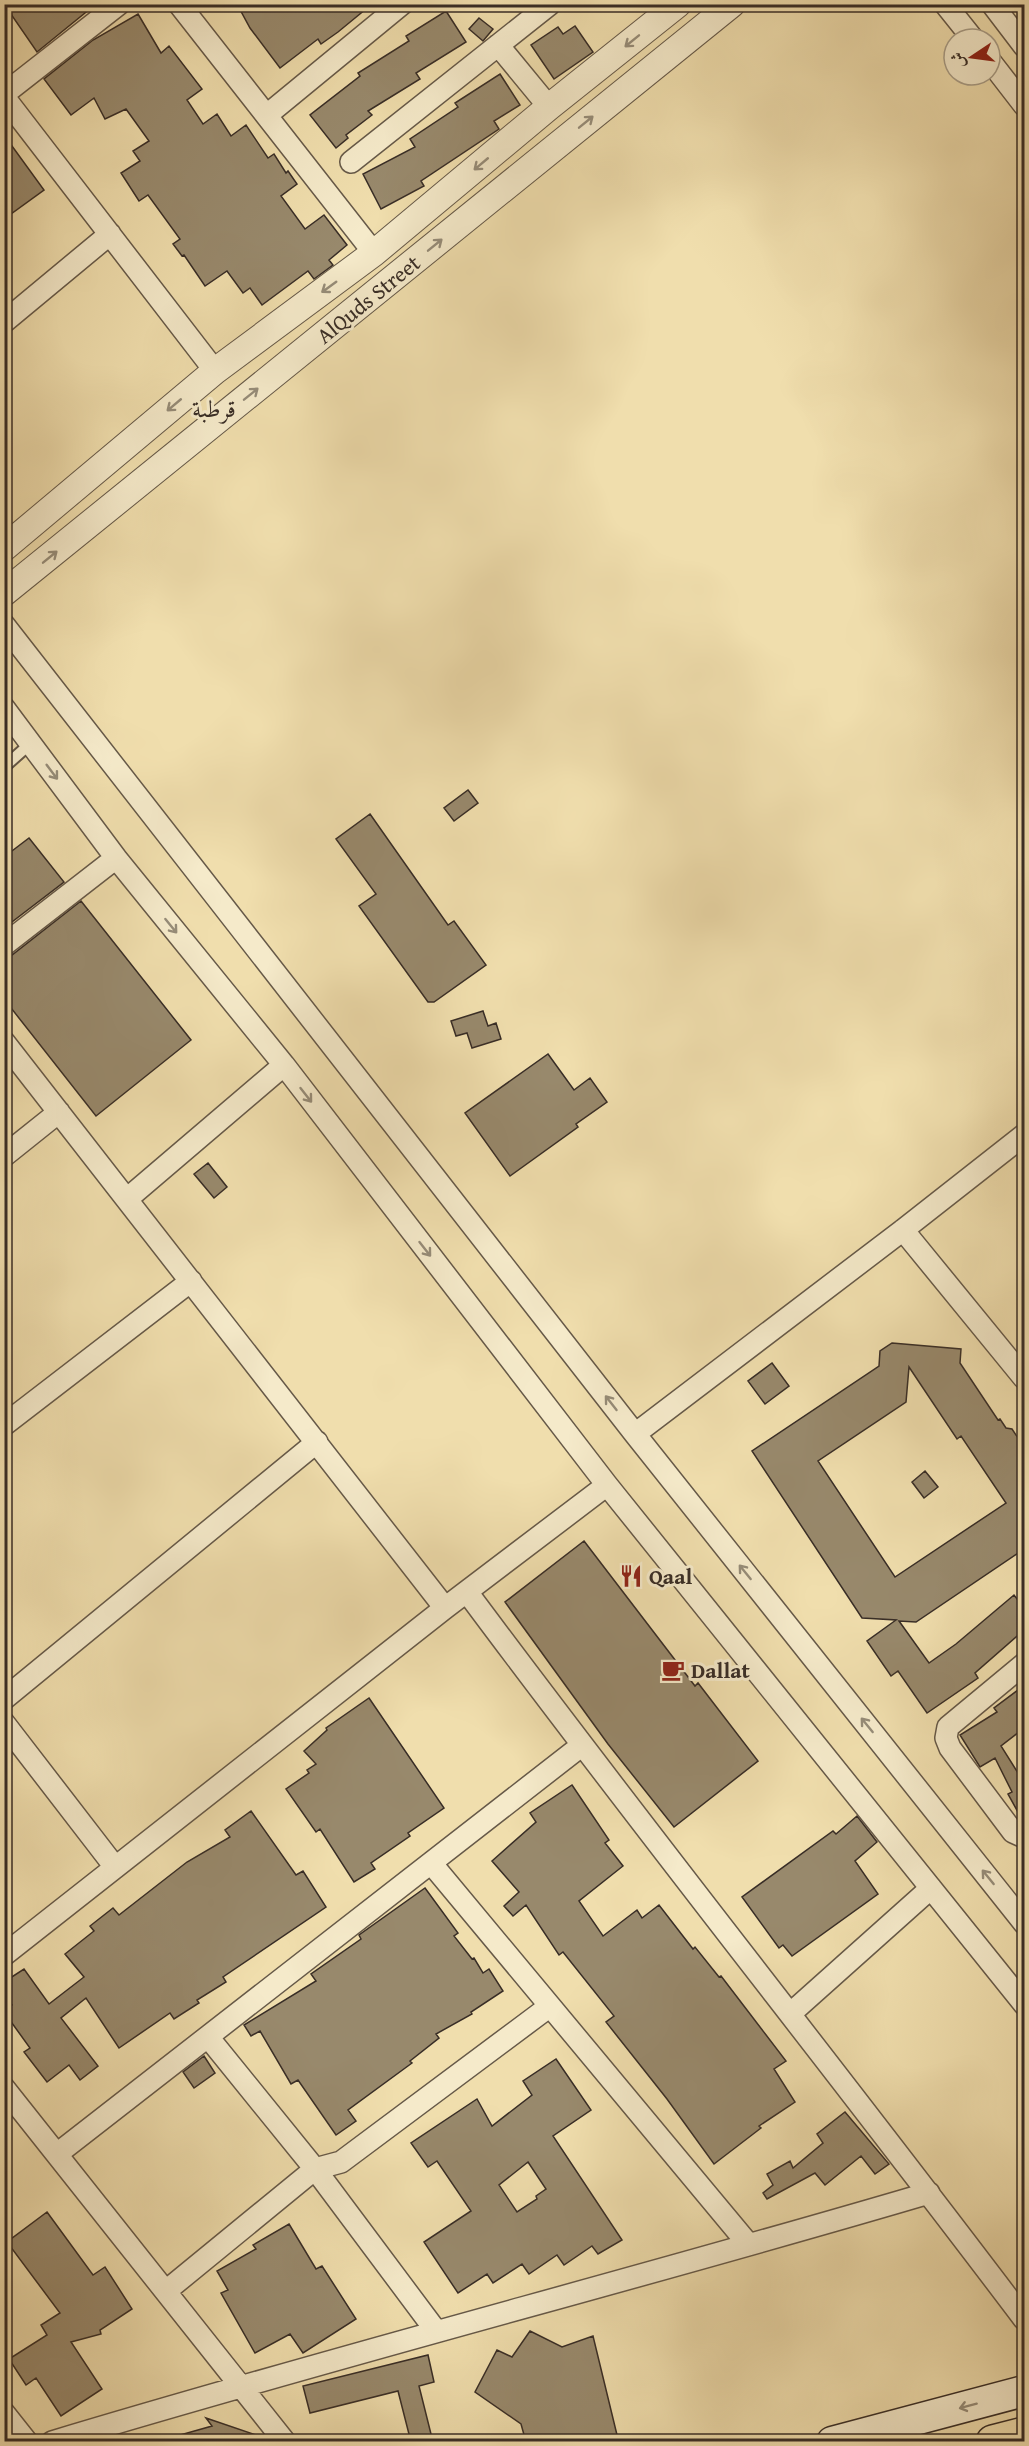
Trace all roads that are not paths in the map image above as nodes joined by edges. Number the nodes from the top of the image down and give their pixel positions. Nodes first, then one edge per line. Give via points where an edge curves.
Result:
1 (119, 4) edge
2 (179, 4) edge
3 (402, 4) edge
4 (550, 4) edge
5 (678, 4) edge
6 (732, 4) edge
7 (945, 4) edge
8 (992, 4) edge
9 (963, 27) edge
10 (498, 45) junction
11 (1024, 46) edge
12 (1002, 77) edge
13 (4, 95) edge
14 (1024, 105) edge
15 (549, 108) junction
16 (267, 115) junction
17 (351, 162) dead end
18 (110, 234) junction
19 (374, 253) junction
20 (4, 322) edge
21 (214, 371) junction
22 (4, 548) edge
23 (4, 593) edge
24 (4, 625) edge
25 (4, 708) edge
26 (31, 743) junction
27 (4, 767) edge
28 (116, 858) junction
29 (4, 945) edge
30 (4, 1042) edge
31 (284, 1065) junction
32 (59, 1112) junction
33 (1024, 1135) edge
34 (4, 1156) edge
35 (127, 1199) junction
36 (903, 1230) junction
37 (191, 1281) junction
38 (1024, 1378) edge
39 (4, 1425) edge
40 (635, 1434) junction
41 (317, 1442) junction
42 (607, 1485) junction
43 (467, 1592) junction
44 (446, 1608) junction
45 (1024, 1664) edge
46 (4, 1699) edge
47 (4, 1723) edge
48 (581, 1746) junction
49 (1024, 1837) edge
50 (431, 1863) junction
51 (115, 1867) junction
52 (931, 1888) junction
53 (1024, 1923) edge
54 (4, 1955) edge
55 (1024, 2004) edge
56 (550, 2006) junction
57 (790, 2014) junction
58 (208, 2037) junction
59 (4, 2088) edge
60 (57, 2154) junction
61 (315, 2169) junction
62 (930, 2193) junction
63 (749, 2245) junction
64 (166, 2291) junction
65 (1024, 2319) edge
66 (436, 2331) junction
67 (240, 2385) junction
68 (1024, 2391) edge
69 (4, 2413) edge
70 (1024, 2434) edge
71 (27, 2442) edge
72 (52, 2442) edge
73 (285, 2442) edge
74 (832, 2442) edge
75 (993, 2442) edge

1 - 13 street
2 - 16 street
3 - 16 street
4 - 10 street
5 -> 15 street, AlQuds Street
23 -> 6 street, AlQuds Street
7 - 9 street
8 - 11 street
10 - 15 street
10 - 17 street
12 - 14 street
13 - 18 street
15 -> 19 street, AlQuds Street
16 - 19 street
18 - 20 street
18 - 21 street
19 -> 21 street, AlQuds Street
21 -> 22 street, AlQuds Street
40 -> 24 street
25 - 26 street
26 - 27 lane
26 -> 28 street
28 - 29 street
28 -> 31 street
30 - 32 street
31 - 35 street
31 -> 42 street
32 - 34 street
32 - 35 street
33 - 36 street
35 - 37 street
36 - 38 street
36 - 40 street
37 - 39 street
37 - 41 street
53 -> 40 street
41 - 44 street
41 - 46 street
42 - 43 street
42 - 52 street
43 - 44 street
43 - 48 street
44 - 51 street
45 - 49 street via 948,1727 946,1737 950,1748 1013,1832
47 - 51 street
48 - 50 street
48 - 57 street
50 - 56 street
50 - 58 street
51 - 54 street
52 - 55 street
52 - 57 street
56 - 61 street via 340,2162
56 - 63 street
57 - 62 street
58 - 60 street
58 - 61 street
59 - 60 street
60 - 64 street
61 - 64 street
61 - 66 street
62 - 63 street
62 - 65 street
63 - 66 street
64 - 67 street
66 - 67 street
67 - 72 street
67 - 73 street
68 -> 74 main road
69 - 71 street
70 - 75 main road

